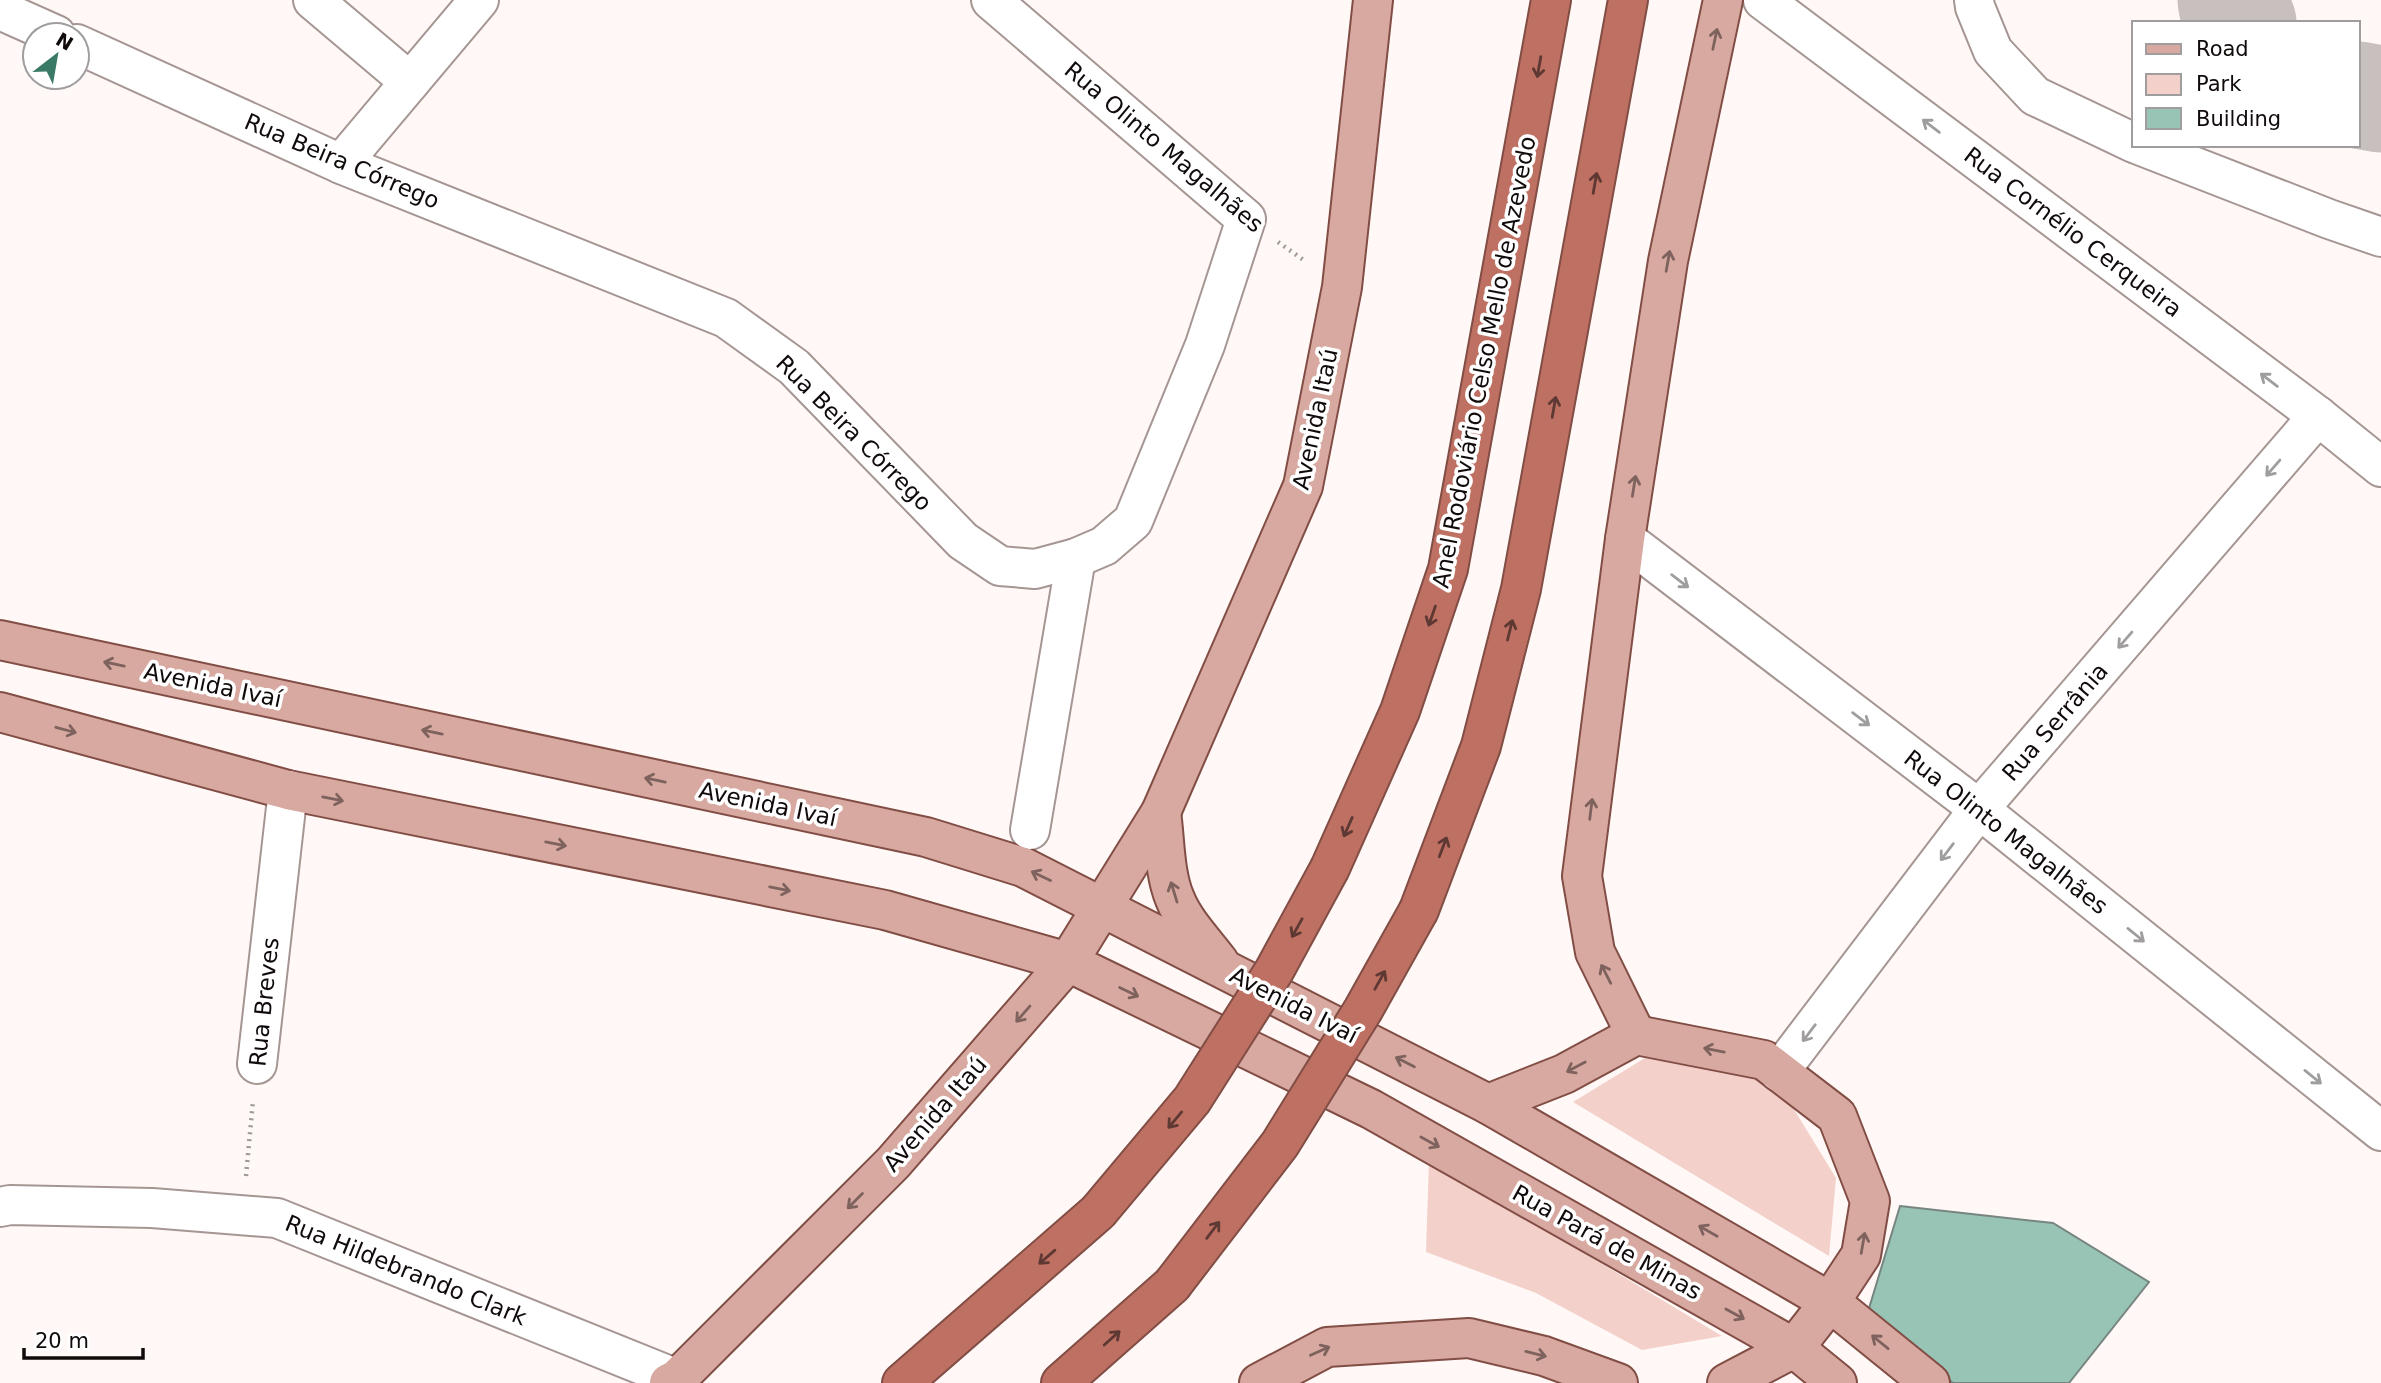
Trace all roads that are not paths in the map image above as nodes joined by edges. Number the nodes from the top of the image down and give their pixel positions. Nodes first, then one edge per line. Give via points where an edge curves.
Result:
1 (313, 0) edge
2 (479, 0) edge
3 (991, 0) edge
4 (1373, 0) edge
5 (1551, 0) edge
6 (1628, 0) edge
7 (1723, 0) edge
8 (1763, 0) edge
9 (1975, 0) edge
10 (0, 10) edge
11 (25, 21) edge
12 (91, 50) edge
13 (410, 82) junction
14 (2132, 142) edge
15 (2145, 147) edge
16 (341, 164) junction
17 (1246, 219) joint
18 (2381, 237) edge
19 (2318, 416) junction
20 (2381, 467) edge
21 (1626, 539) junction
22 (1076, 558) junction
23 (0, 640) edge
24 (0, 712) edge
25 (288, 790) junction
26 (1979, 810) junction
27 (1161, 812) junction
28 (1030, 830) dead end
29 (1102, 906) junction
30 (1068, 962) junction
31 (1225, 969) junction
32 (1636, 1035) junction
33 (257, 1064) road end
34 (1779, 1072) junction
35 (1488, 1104) junction
36 (2381, 1131) edge
37 (0, 1207) edge
38 (1830, 1302) junction
39 (1794, 1348) junction
40 (673, 1381) edge
41 (902, 1383) edge
42 (1061, 1383) edge
43 (1259, 1383) edge
44 (1618, 1383) edge
45 (1727, 1383) edge
46 (1837, 1383) edge
47 (1930, 1383) edge

1 - 13 street
2 - 13 street
3 - 17 street, Rua Olinto Magalhães
4 - 27 main road, Avenida Itaú via 1342,287 1303,486
5 -> 41 highway, Anel Rodoviário Celso Mello de Azevedo, bridge via 1448,569 1400,710 1329,869 1274,971 1192,1100 1098,1213
42 -> 6 highway, bridge via 1172,1284 1280,1144 1419,910 1481,746 1521,589
21 -> 7 main road via 1668,261
19 -> 8 street, Rua Cornélio Cerqueira
9 - 14 street via 1993,51 2035,96
10 - 11 street
12 - 16 street, Rua Beira Córrego
13 - 16 street
15 - 18 street
16 - 22 street, Rua Beira Córrego via 726,318 794,367 963,541 1000,566 1035,569
17 - 22 street, Rua Beira Córrego via 1205,345 1133,521 1104,545
19 - 20 street, Rua Cornélio Cerqueira
19 -> 26 street, Rua Serrânia
21 -> 26 street, Rua Olinto Magalhães
32 -> 21 main road via 1595,953 1582,876
22 - 28 street
29 -> 23 main road, Avenida Ivaí via 1023,867 926,837
24 -> 25 main road
25 -> 30 main road via 885,910
25 - 33 street, Rua Breves
26 -> 34 street, Rua Serrânia
26 -> 36 street, Rua Olinto Magalhães
27 - 29 main road, Avenida Itaú
31 -> 27 main road via 1175,898
29 - 30 main road, Avenida Itaú
29 - 31 main road, Avenida Ivaí
30 -> 39 main road, Rua Pará de Minas via 1371,1109
30 -> 40 main road, Avenida Itaú via 893,1163
35 -> 31 main road, Avenida Ivaí
34 -> 32 main road via 1764,1060
32 -> 35 main road via 1564,1074
38 -> 34 main road via 1861,1255 1870,1201 1837,1116
38 -> 35 main road
37 - 40 street, Rua Hildebrando Clark via 152,1208 277,1218
38 - 39 main road
47 -> 38 main road
39 - 45 main road
39 - 46 main road, Rua Pará de Minas
43 -> 44 main road via 1327,1347 1469,1339 1544,1356

